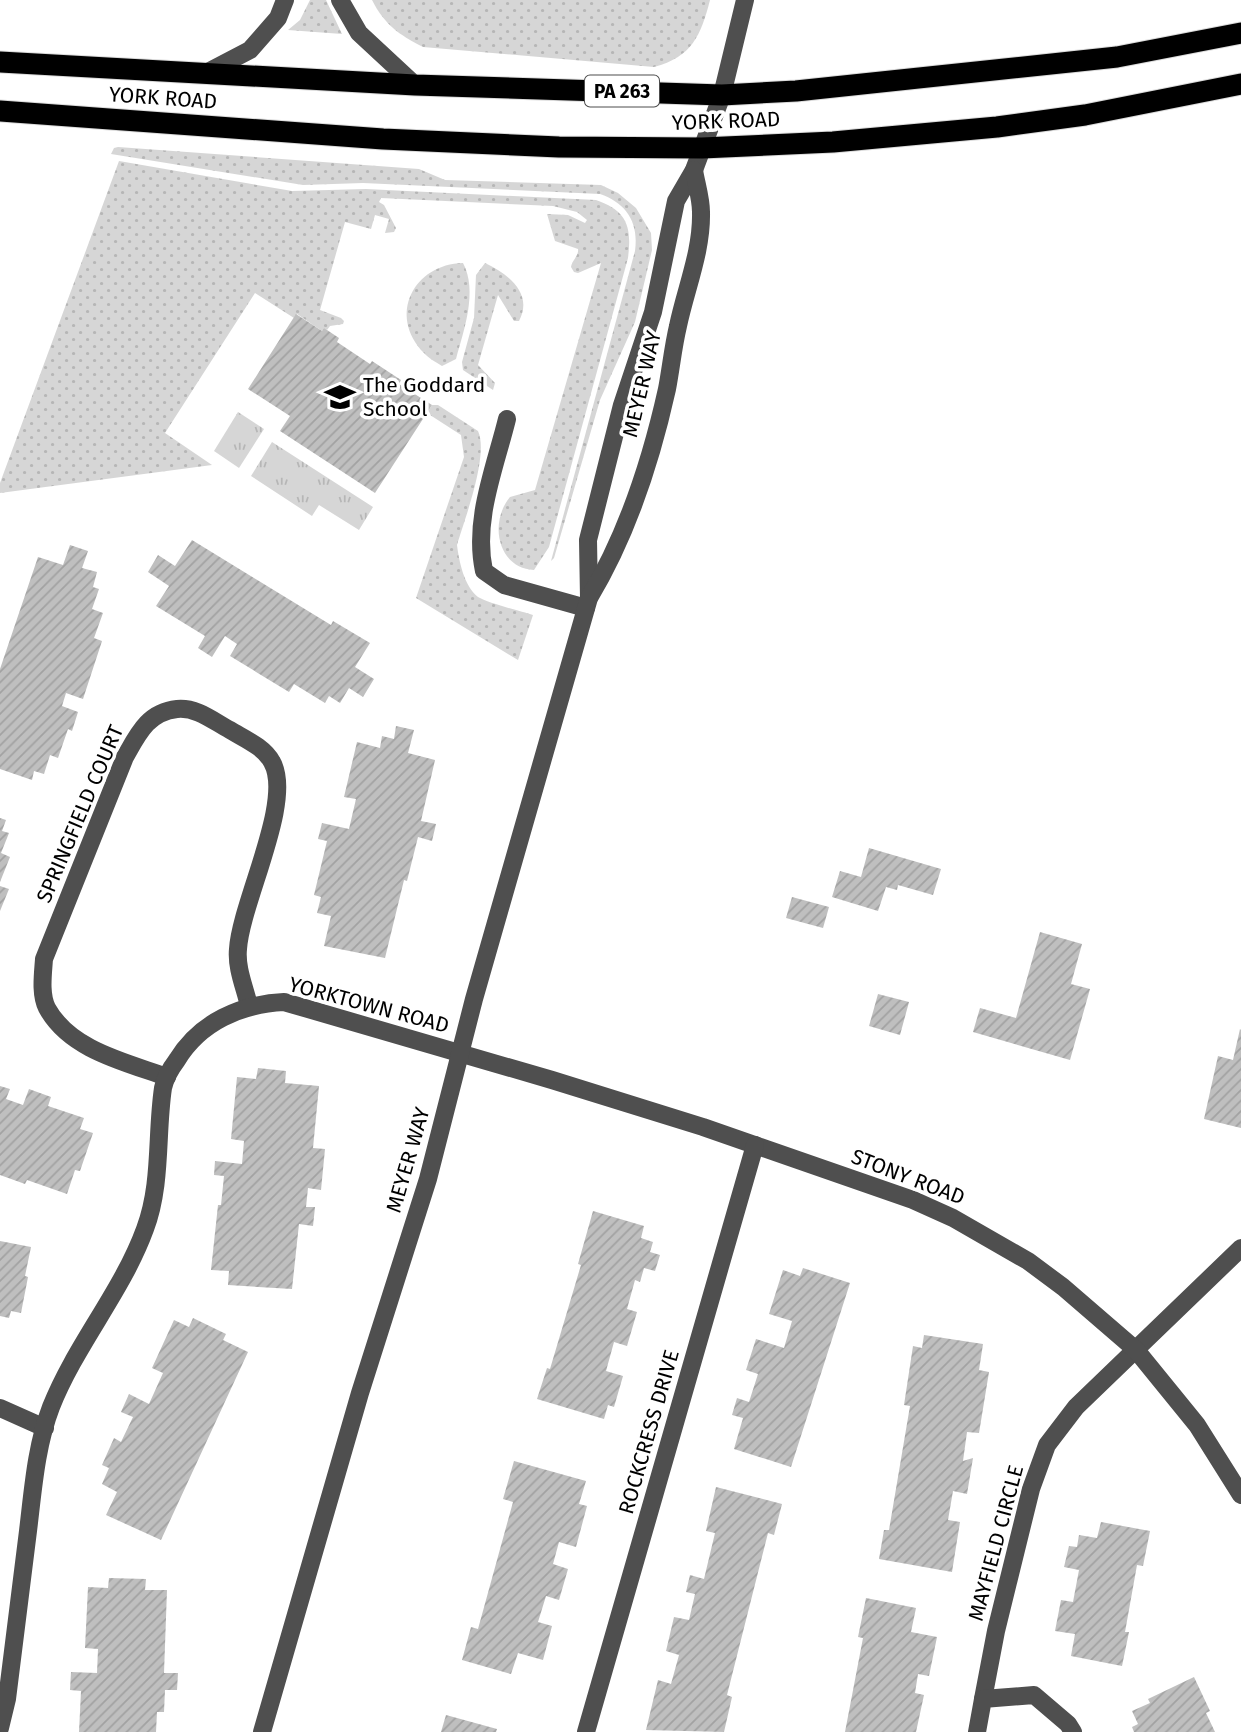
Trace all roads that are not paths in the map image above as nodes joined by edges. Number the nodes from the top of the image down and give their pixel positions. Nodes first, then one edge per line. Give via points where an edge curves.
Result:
1 (285, 0) edge
2 (341, 0) edge
3 (745, 0) edge
4 (1241, 33) edge
5 (0, 62) edge
6 (205, 73) junction
7 (1241, 84) edge
8 (415, 85) junction
9 (722, 95) junction
10 (0, 111) edge
11 (702, 148) junction
12 (694, 170) junction
13 (507, 419) dead end
14 (588, 603) junction
15 (249, 1006) junction
16 (460, 1053) junction
17 (167, 1077) junction
18 (755, 1145) junction
19 (1241, 1248) edge
20 (1136, 1350) junction
21 (0, 1408) edge
22 (45, 1427) junction
23 (1241, 1495) edge
24 (983, 1699) junction
25 (1, 1722) edge
26 (262, 1732) edge
27 (586, 1732) edge
28 (977, 1732) edge
29 (1073, 1732) edge

1 - 6 street via 278,18 250,50
2 - 8 street via 359,33
3 - 9 street, MEYER WAY
4 - 9 highway, YORK ROAD / PA 263 via 1104,59
5 - 6 highway, YORK ROAD / PA 263
6 - 8 highway, YORK ROAD / PA 263
7 - 11 highway, YORK ROAD via 1086,115 997,127
8 - 9 highway, YORK ROAD / PA 263
9 - 11 street, MEYER WAY
10 - 11 highway, YORK ROAD via 383,139
11 - 12 street, MEYER WAY
12 - 14 street, MEYER WAY via 676,201 653,312 622,405 588,540
12 - 14 street, MEYER WAY via 702,211 667,388 623,532
13 - 14 street via 481,523 484,571 504,585
14 - 16 street, MEYER WAY
15 - 16 street, YORKTOWN ROAD via 284,1002
15 - 17 street, YORKTOWN ROAD via 217,1020 192,1040
15 - 17 street, SPRINGFIELD COURT via 238,949 274,817 278,775 257,746 195,710 159,712 142,726 125,757 44,959 42,982 46,1006 63,1028 93,1050
16 - 18 street, STONY ROAD
16 - 26 street, MEYER WAY via 428,1179 360,1393
17 - 22 street via 148,1222 135,1256 69,1367
18 - 20 street, STONY ROAD via 913,1200 992,1238 1063,1287
18 - 27 street, ROCKCRESS DRIVE
19 - 20 street, MAYFIELD CIRCLE
20 - 23 street, STONY ROAD via 1197,1425
20 - 24 street, MAYFIELD CIRCLE via 1076,1407 1047,1446 1031,1489
21 - 22 street
22 - 25 street
24 - 28 street, MAYFIELD CIRCLE
24 - 29 street via 1034,1695

